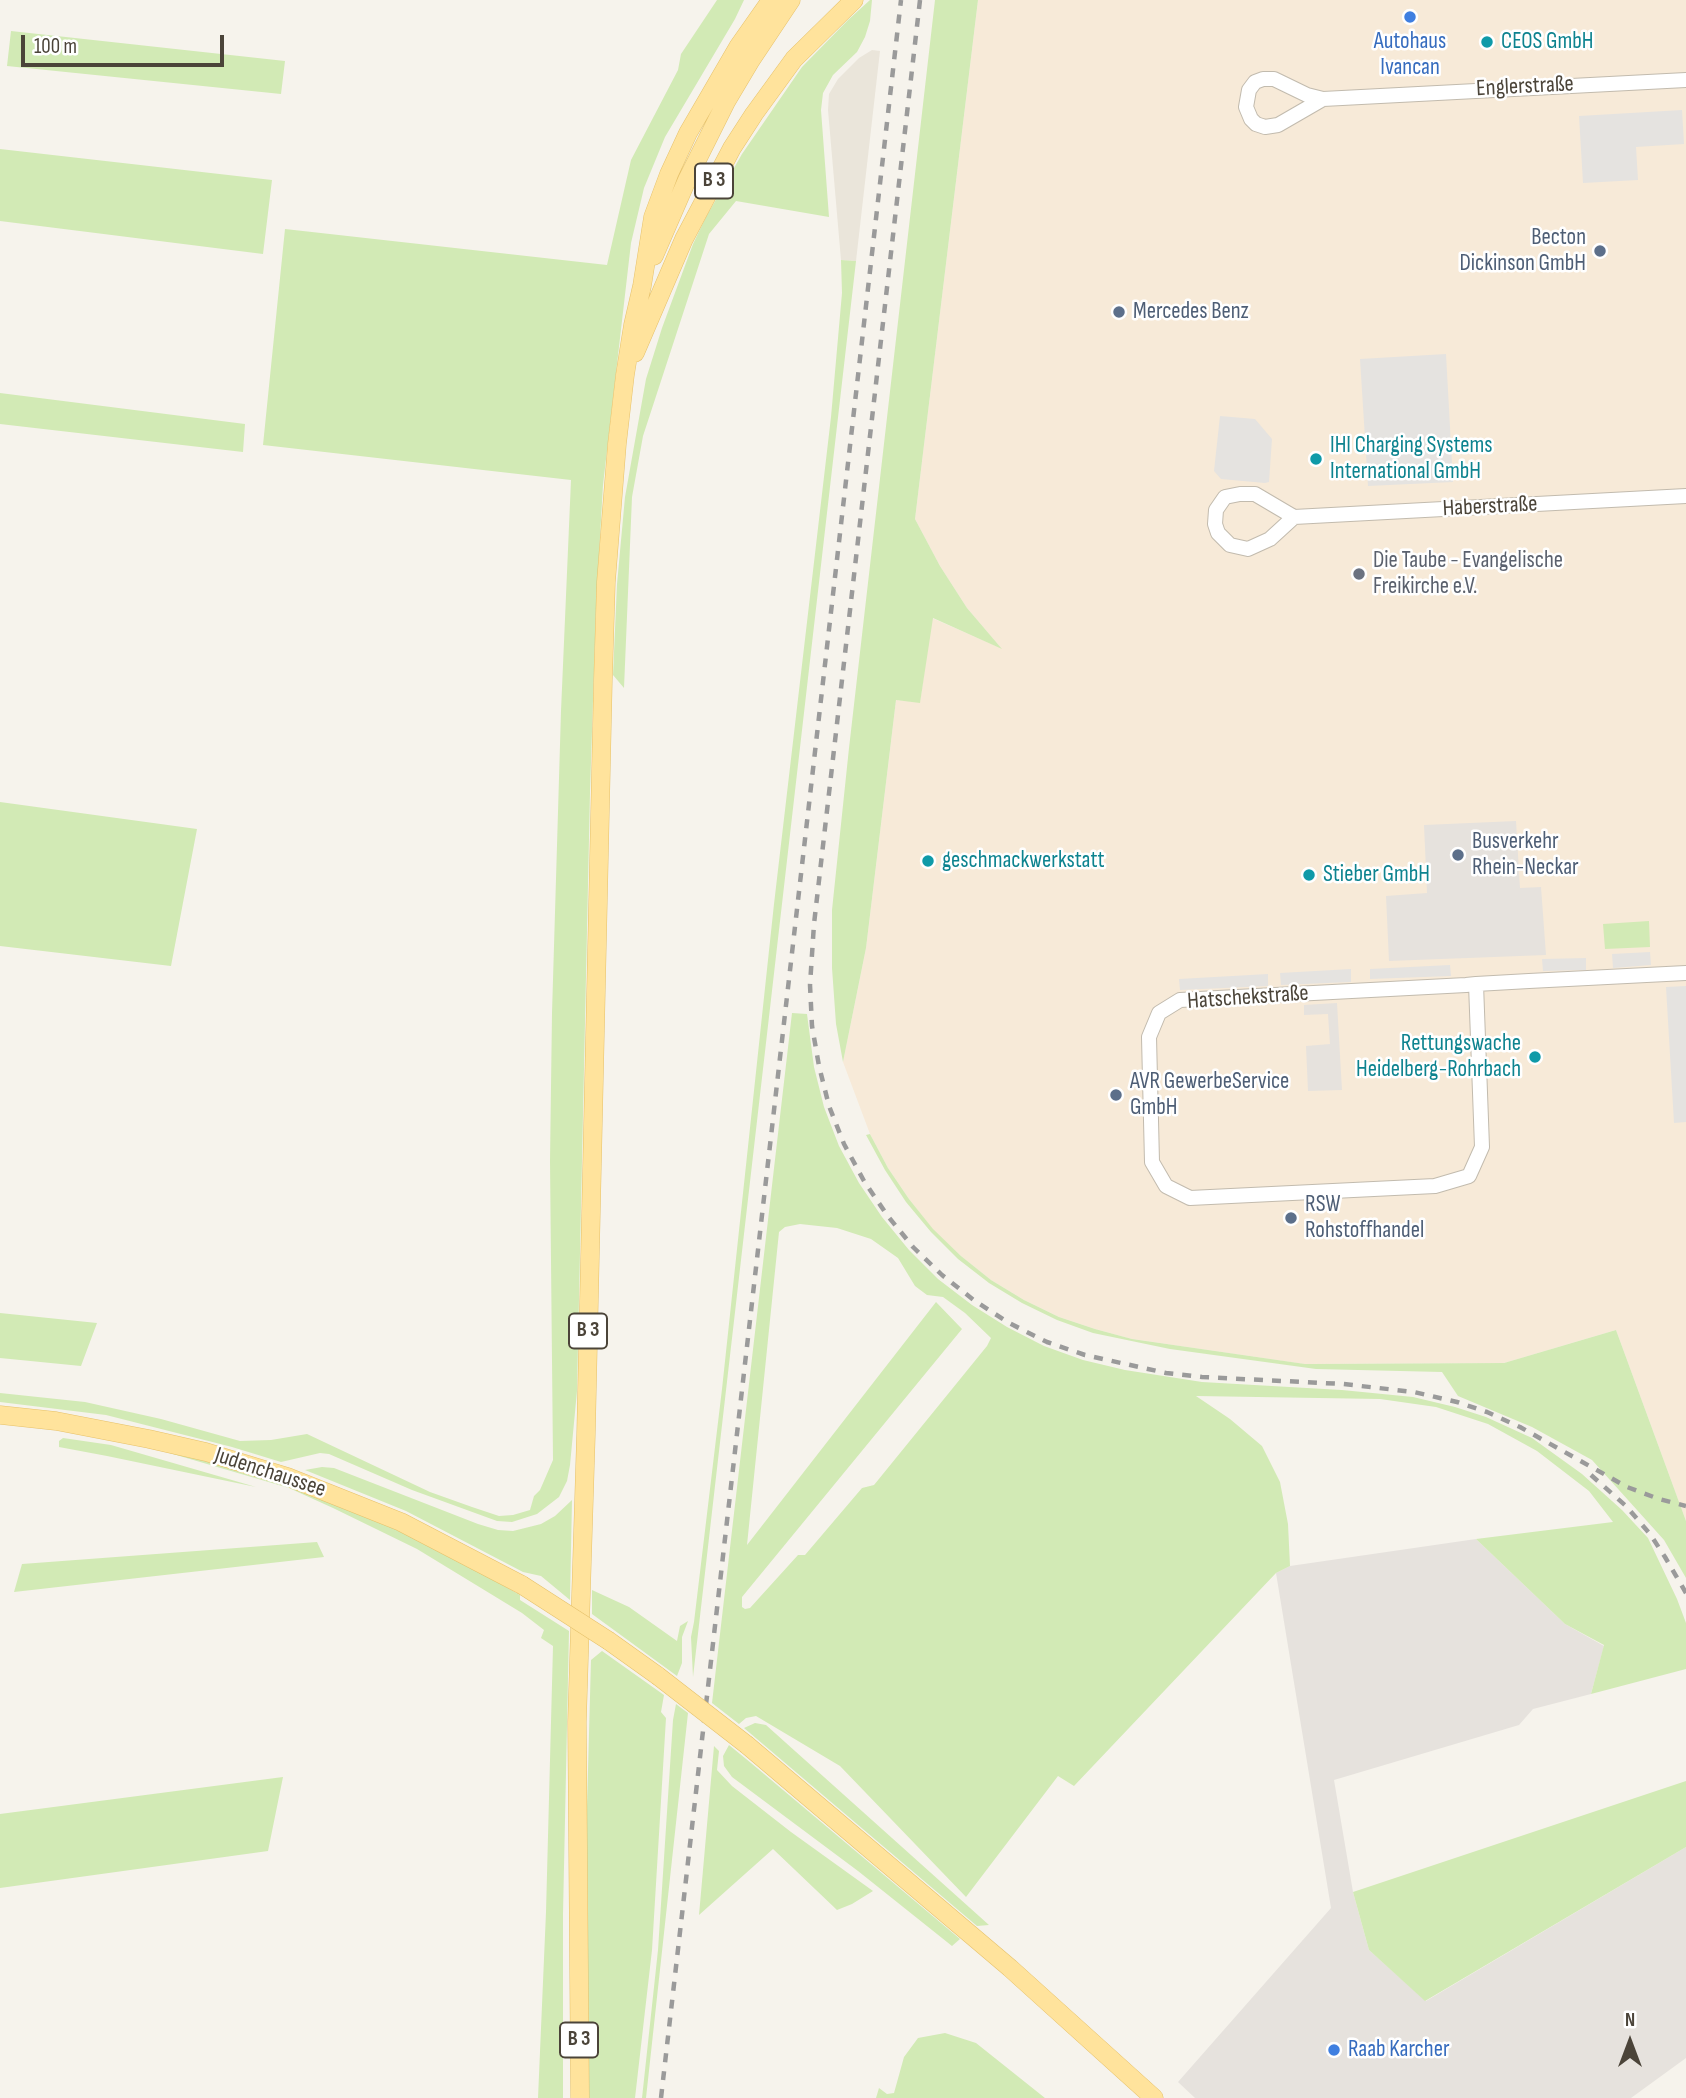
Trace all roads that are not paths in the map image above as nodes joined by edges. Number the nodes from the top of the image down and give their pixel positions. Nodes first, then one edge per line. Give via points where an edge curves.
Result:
1 (759, 0) edge
2 (771, 0) edge
3 (791, 0) edge
4 (848, 5) edge
5 (737, 47) junction
6 (1686, 79) edge
7 (1323, 99) junction
8 (642, 286) junction
9 (625, 375) junction
10 (1686, 496) edge
11 (1294, 517) junction
12 (1686, 973) edge
13 (1476, 984) junction
14 (0, 1415) edge
15 (580, 2098) edge
16 (1154, 2098) edge

1 - 5 main road, B 3
2 - 5 main road, B 3
3 - 8 main road, B 3 via 711,131
4 - 9 main road, B 3 via 794,60 732,148 684,239
5 - 8 main road, B 3 via 669,174 653,217
6 - 7 street, Englerstraße
7 - 7 street, Englerstraße via 1275,79 1263,79 1249,90 1246,107 1251,119 1265,127 1278,125
8 - 9 main road, B 3
9 - 15 main road, B 3 via 606,582 602,707 577,1722
10 - 11 street, Haberstraße
11 - 11 street via 1255,494 1240,494 1225,498 1216,510 1215,524 1230,545 1248,549 1270,539
12 - 13 street, Hatschekstraße
13 - 13 street, Hatschekstraße via 1180,1000 1158,1013 1149,1037 1153,1163 1166,1186 1190,1198 1435,1186 1469,1176 1482,1147
14 - 16 main road, Judenchaussee, bridge via 149,1439 288,1477 401,1522 522,1585 609,1641 747,1745 1010,1968

